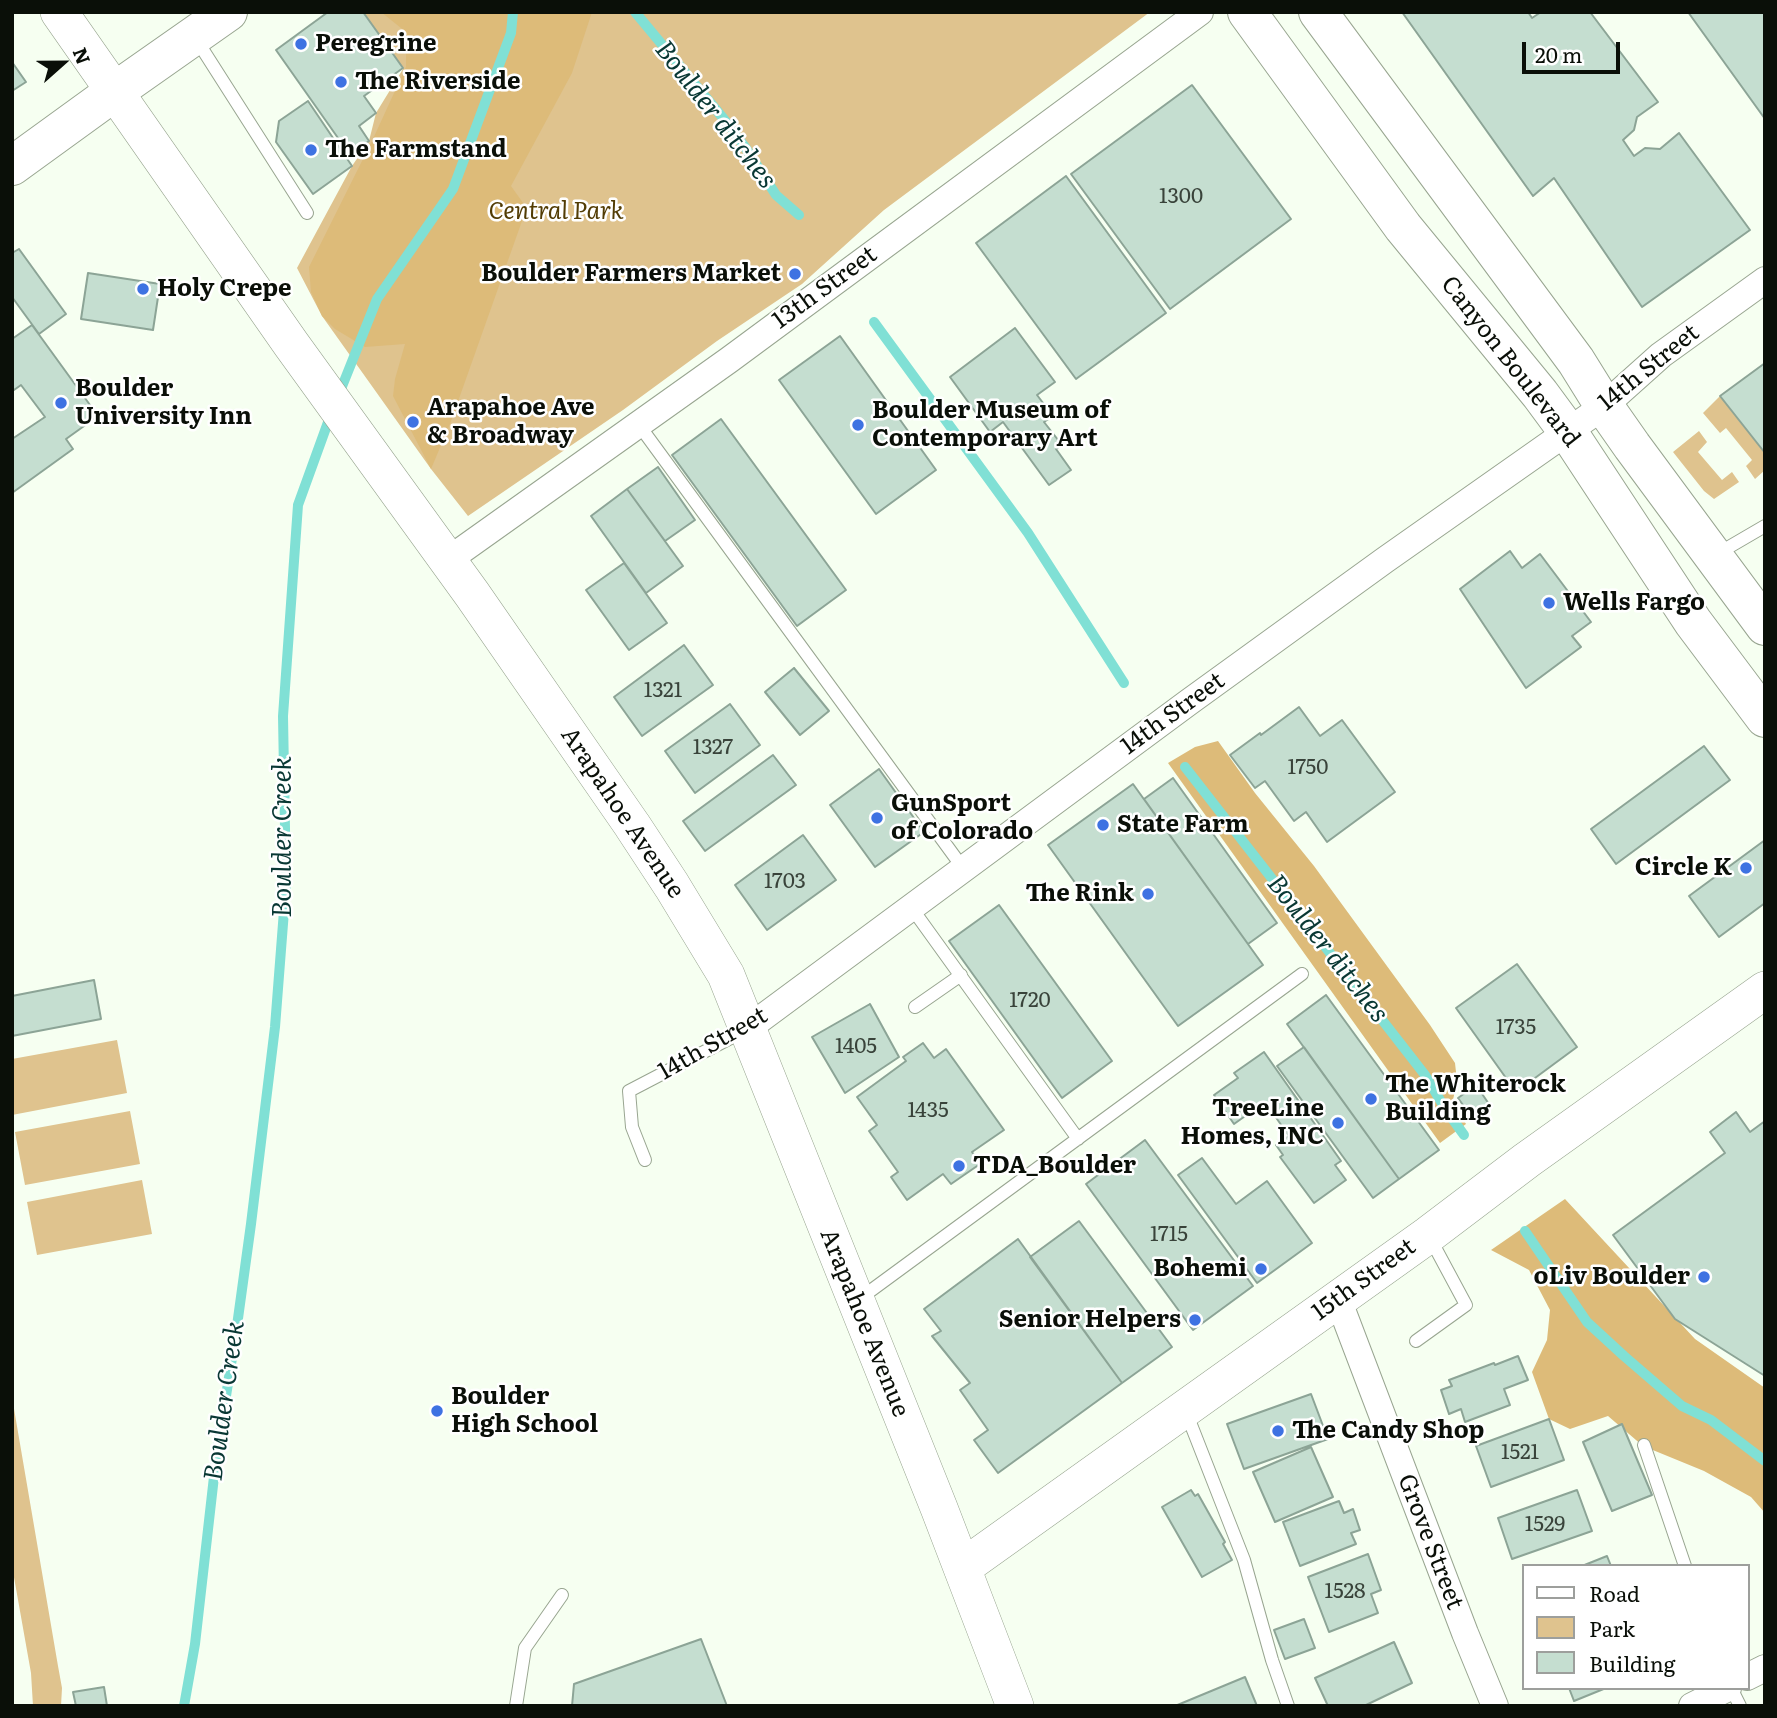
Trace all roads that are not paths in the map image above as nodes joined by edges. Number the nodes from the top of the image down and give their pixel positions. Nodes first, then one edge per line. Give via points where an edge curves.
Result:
1 (59, 12) edge
2 (228, 12) edge
3 (1200, 12) edge
4 (1247, 12) edge
5 (1318, 12) edge
6 (194, 36) junction
7 (114, 92) junction
8 (12, 166) edge
9 (307, 213) dead end
10 (1765, 280) edge
11 (1604, 406) junction
12 (639, 425) junction
13 (1568, 432) junction
14 (1765, 526) edge
15 (1714, 556) junction
16 (448, 560) junction
17 (1765, 626) edge
18 (1765, 718) edge
19 (963, 868) junction
20 (911, 907) junction
21 (1302, 974) dead end
22 (961, 975) junction
23 (1765, 990) edge
24 (915, 1007) dead end
25 (747, 1029) junction
26 (1078, 1139) junction
27 (645, 1160) dead end
28 (1428, 1235) junction
29 (1338, 1298) junction
30 (855, 1302) junction
31 (1416, 1341) dead end
32 (1185, 1409) junction
33 (1644, 1445) dead end
34 (1684, 1564) edge
35 (962, 1568) junction
36 (562, 1595) dead end
37 (1765, 1668) edge
38 (1749, 1676) edge
39 (1725, 1690) edge
40 (1730, 1690) edge
41 (516, 1706) edge
42 (1015, 1706) edge
43 (1288, 1706) edge
44 (1495, 1706) edge
45 (1692, 1706) edge
46 (1740, 1706) edge

1 - 7 main road, Arapahoe Avenue
2 - 6 main road
3 - 12 street, 13th Street
4 - 13 main road, Canyon Boulevard via 1403,227
5 - 11 main road, Canyon Boulevard via 1576,361
6 - 7 main road
6 - 9 lane
7 - 8 main road
7 - 16 main road, Arapahoe Avenue
10 - 11 street, 14th Street via 1661,355
11 - 13 street, 14th Street
11 - 15 main road, Canyon Boulevard
12 - 16 street, 13th Street
12 - 19 lane
13 - 18 main road, Canyon Boulevard via 1693,622
13 - 19 street, 14th Street
14 - 15 lane
15 - 17 main road, Canyon Boulevard
16 - 25 main road, Arapahoe Avenue via 672,886 726,975
19 - 20 street, 14th Street
20 - 22 lane
20 - 25 street, 14th Street
21 - 26 lane
22 - 24 lane
22 - 26 lane
23 - 28 main road, 15th Street
25 - 27 lane, 14th Street via 629,1091 632,1127
25 - 30 main road, Arapahoe Avenue
26 - 30 lane
28 - 29 main road, 15th Street
28 - 31 lane via 1466,1305
29 - 32 main road, 15th Street
29 - 44 street, Grove Street
30 - 35 main road, Arapahoe Avenue
32 - 35 main road, 15th Street
32 - 43 lane via 1244,1560
33 - 34 lane
35 - 42 main road, Arapahoe Avenue
36 - 41 lane via 524,1648
37 - 38 street
39 - 45 street
40 - 46 lane

